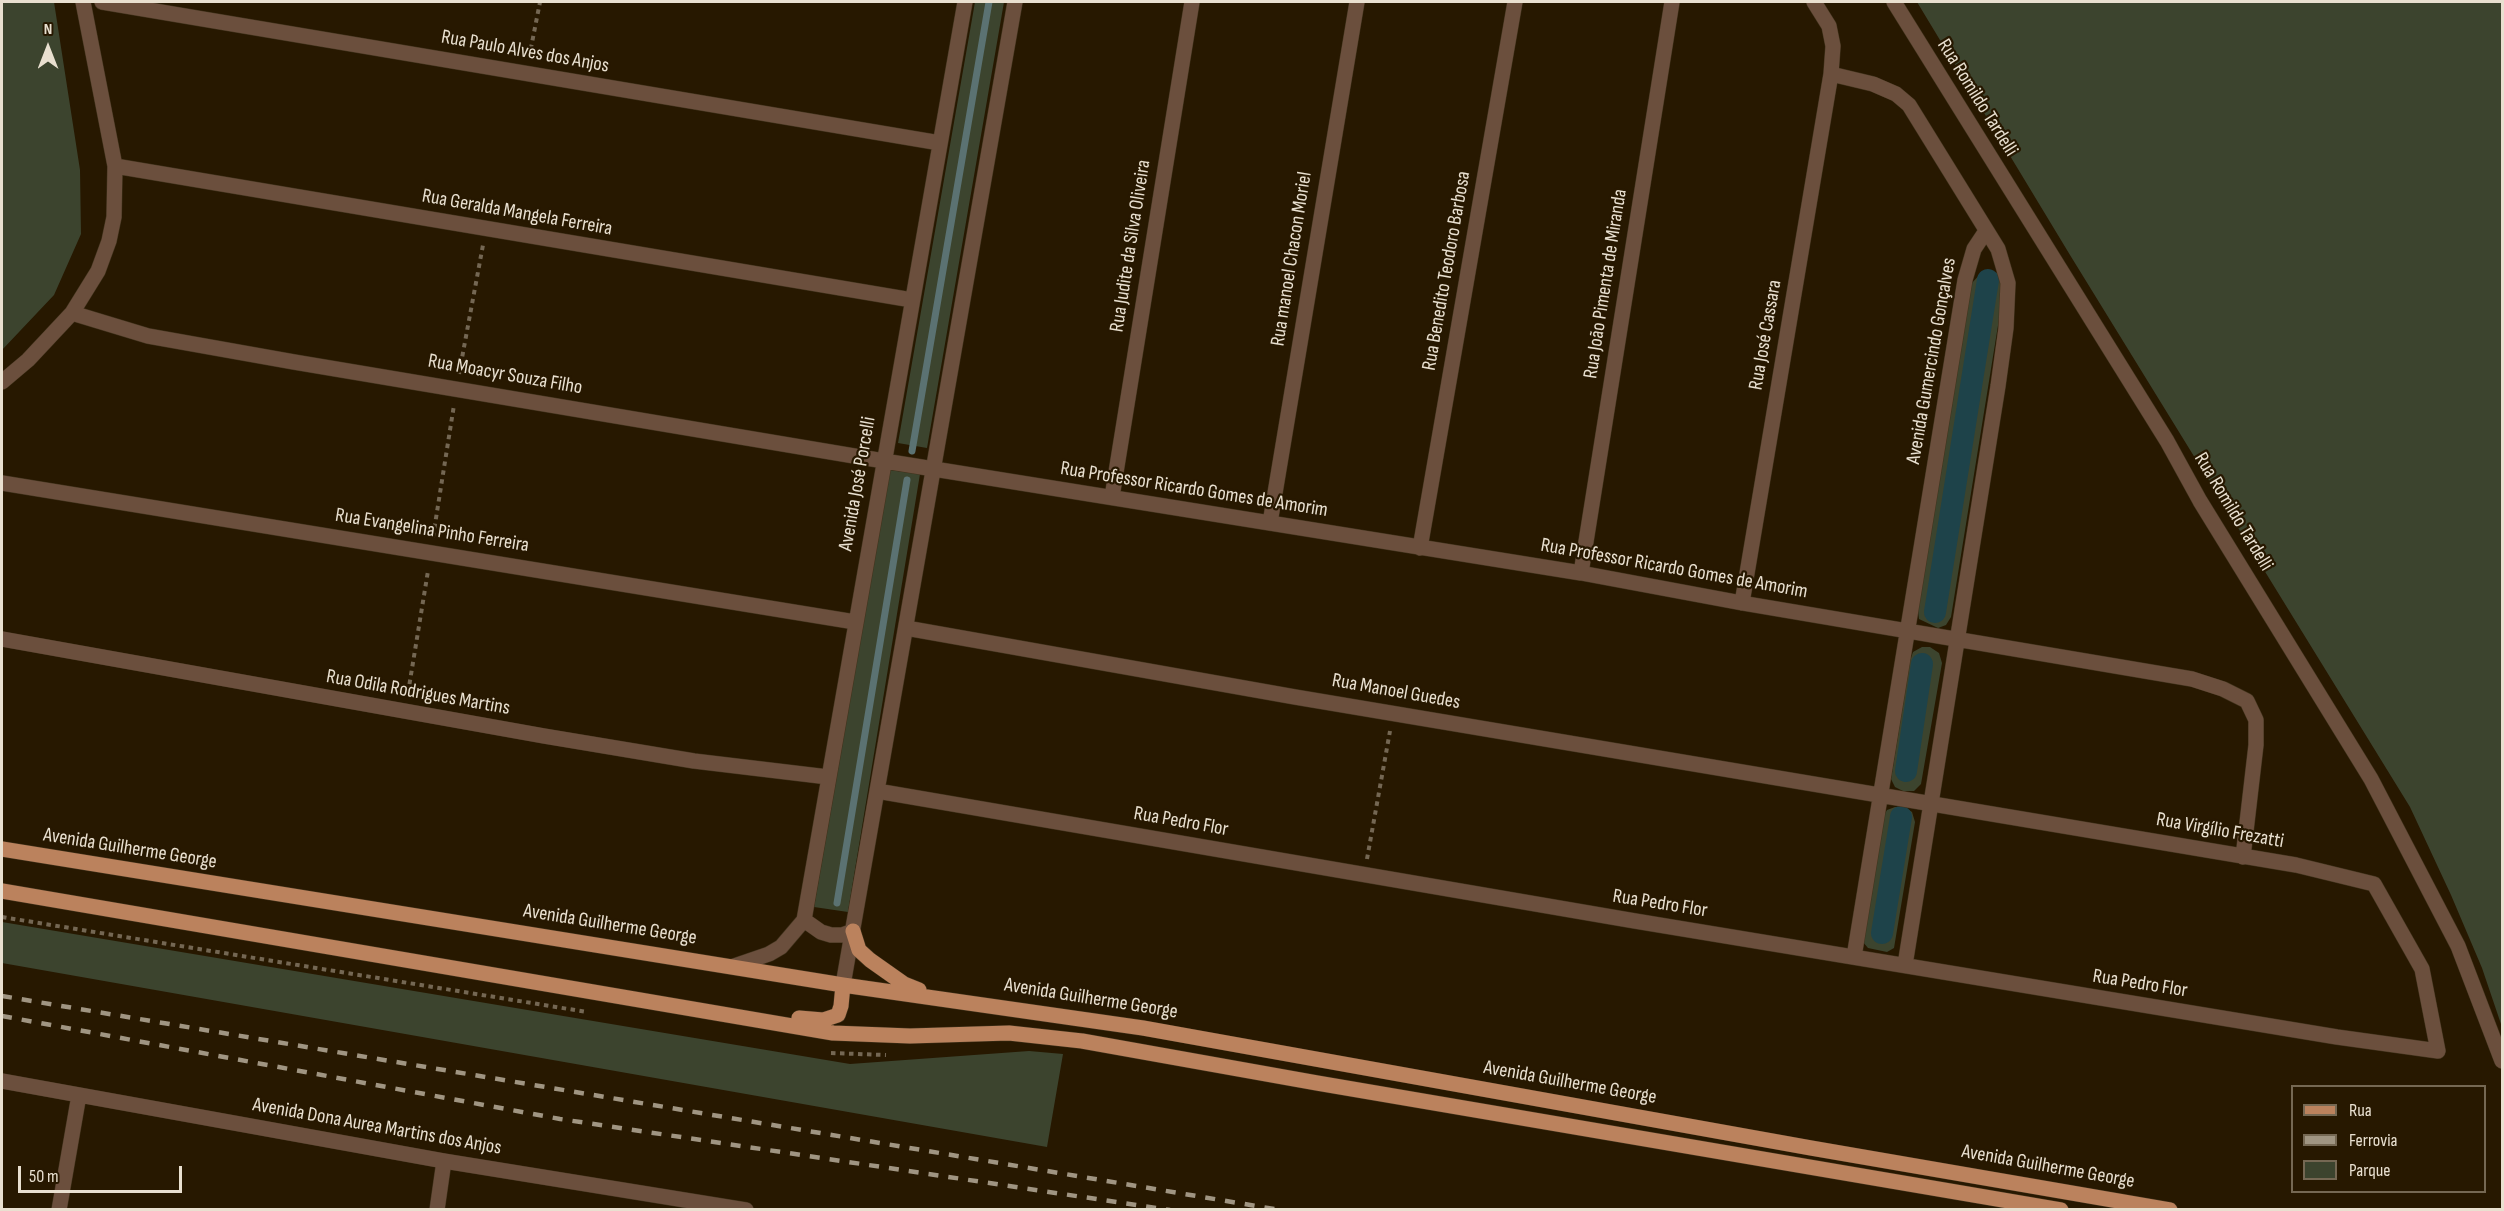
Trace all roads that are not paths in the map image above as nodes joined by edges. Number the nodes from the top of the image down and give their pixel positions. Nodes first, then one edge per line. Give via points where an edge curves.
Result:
1 (83, 2) edge
2 (102, 2) edge
3 (965, 2) edge
4 (1015, 2) edge
5 (1192, 2) edge
6 (1357, 2) edge
7 (1515, 2) edge
8 (1672, 2) edge
9 (1814, 2) edge
10 (1894, 2) edge
11 (1832, 74) junction
12 (940, 143) junction
13 (115, 166) junction
14 (1986, 231) junction
15 (912, 300) junction
16 (72, 313) junction
17 (2, 382) edge
18 (884, 461) junction
19 (933, 469) junction
20 (2, 483) edge
21 (1112, 498) junction
22 (1270, 523) junction
23 (1420, 548) junction
24 (1581, 573) junction
25 (1742, 603) junction
26 (855, 622) junction
27 (906, 628) junction
28 (1907, 630) junction
29 (2, 639) edge
30 (1957, 639) junction
31 (828, 777) junction
32 (877, 791) junction
33 (1880, 796) junction
34 (1929, 803) junction
35 (2, 849) edge
36 (2243, 857) junction
37 (2, 891) edge
38 (804, 920) junction
39 (853, 931) junction
40 (1854, 957) junction
41 (1905, 965) junction
42 (734, 966) junction
43 (843, 985) junction
44 (936, 996) junction
45 (727, 1014) junction
46 (2438, 1052) joint
47 (2502, 1061) edge
48 (2, 1081) edge
49 (79, 1095) junction
50 (444, 1161) junction
51 (58, 1209) edge
52 (437, 1209) edge
53 (746, 1209) edge
54 (2061, 1209) edge
55 (2170, 1209) edge

1 - 13 street
2 - 12 street, Rua Paulo Alves dos Anjos
3 - 12 street, Avenida José Porcelli
4 - 19 street
5 - 21 street, Rua Judite da Silva Oliveira
6 - 22 street, Rua manoel Chacon Moriel
7 - 23 street, Rua Benedito Teodoro Barbosa
8 - 24 street, Rua João Pimenta de Miranda
9 - 11 street, Rua José Cassara via 1830,26
10 - 47 street, Rua Romildo Tardelli via 2371,779 2458,946
11 - 14 street via 1873,84 1909,105
11 - 25 street, Rua José Cassara
12 - 15 street, Avenida José Porcelli
13 - 15 street, Rua Geralda Mangela Ferreira
13 - 16 street via 114,217 109,241 98,271
14 - 28 street, Avenida Gumercindo Gonçalves via 1974,249 1965,280
14 - 30 street via 2004,265 2009,297
15 - 18 street, Avenida José Porcelli
16 - 17 street
16 - 18 street, Rua Moacyr Souza Filho via 148,336
18 - 19 street, Rua Moacyr Souza Filho
18 - 26 street, Avenida José Porcelli
19 - 21 street, Rua Professor Ricardo Gomes de Amorim
19 - 27 street
20 - 26 street, Rua Evangelina Pinho Ferreira
21 - 22 street, Rua Professor Ricardo Gomes de Amorim
22 - 23 street, Rua Professor Ricardo Gomes de Amorim
23 - 24 street, Rua Professor Ricardo Gomes de Amorim
24 - 25 street, Rua Professor Ricardo Gomes de Amorim
25 - 28 street, Rua Professor Ricardo Gomes de Amorim
26 - 31 street, Avenida José Porcelli
27 - 32 street
27 - 33 street, Rua Manoel Guedes
28 - 30 street, Rua Professor Ricardo Gomes de Amorim
28 - 33 street, Avenida Gumercindo Gonçalves
29 - 31 street, Rua Odila Rodrigues Martins via 405,712 694,760
30 - 34 street
30 - 36 street, Rua Professor Ricardo Gomes de Amorim via 2192,679 2247,701 2256,720 2256,745
31 - 38 street, Avenida José Porcelli
32 - 39 street
32 - 40 street, Rua Pedro Flor
33 - 34 street, Rua Virgílio Frezatti
33 - 40 street, Avenida Gumercindo Gonçalves
34 - 36 street, Rua Virgílio Frezatti
34 - 41 street
35 - 42 main road, Avenida Guilherme George
36 - 46 street, Rua Virgílio Frezatti via 2374,884 2422,969
37 - 45 main road, Avenida Guilherme George
38 - 39 street via 831,935
38 - 42 street via 781,947
39 - 43 street
39 - 44 main road via 859,950 870,960 904,984
40 - 41 street, Rua Pedro Flor
41 - 46 street, Rua Pedro Flor
42 - 43 main road, Avenida Guilherme George
43 - 44 main road, Avenida Guilherme George
43 - 45 main road via 840,1012 826,1019
44 - 55 main road, Avenida Guilherme George via 1143,1028
45 - 54 main road, Avenida Guilherme George via 833,1033 1010,1033 1082,1041
48 - 49 street, Avenida Dona Aurea Martins dos Anjos
49 - 50 street, Avenida Dona Aurea Martins dos Anjos
49 - 51 street
50 - 52 street
50 - 53 street, Avenida Dona Aurea Martins dos Anjos

